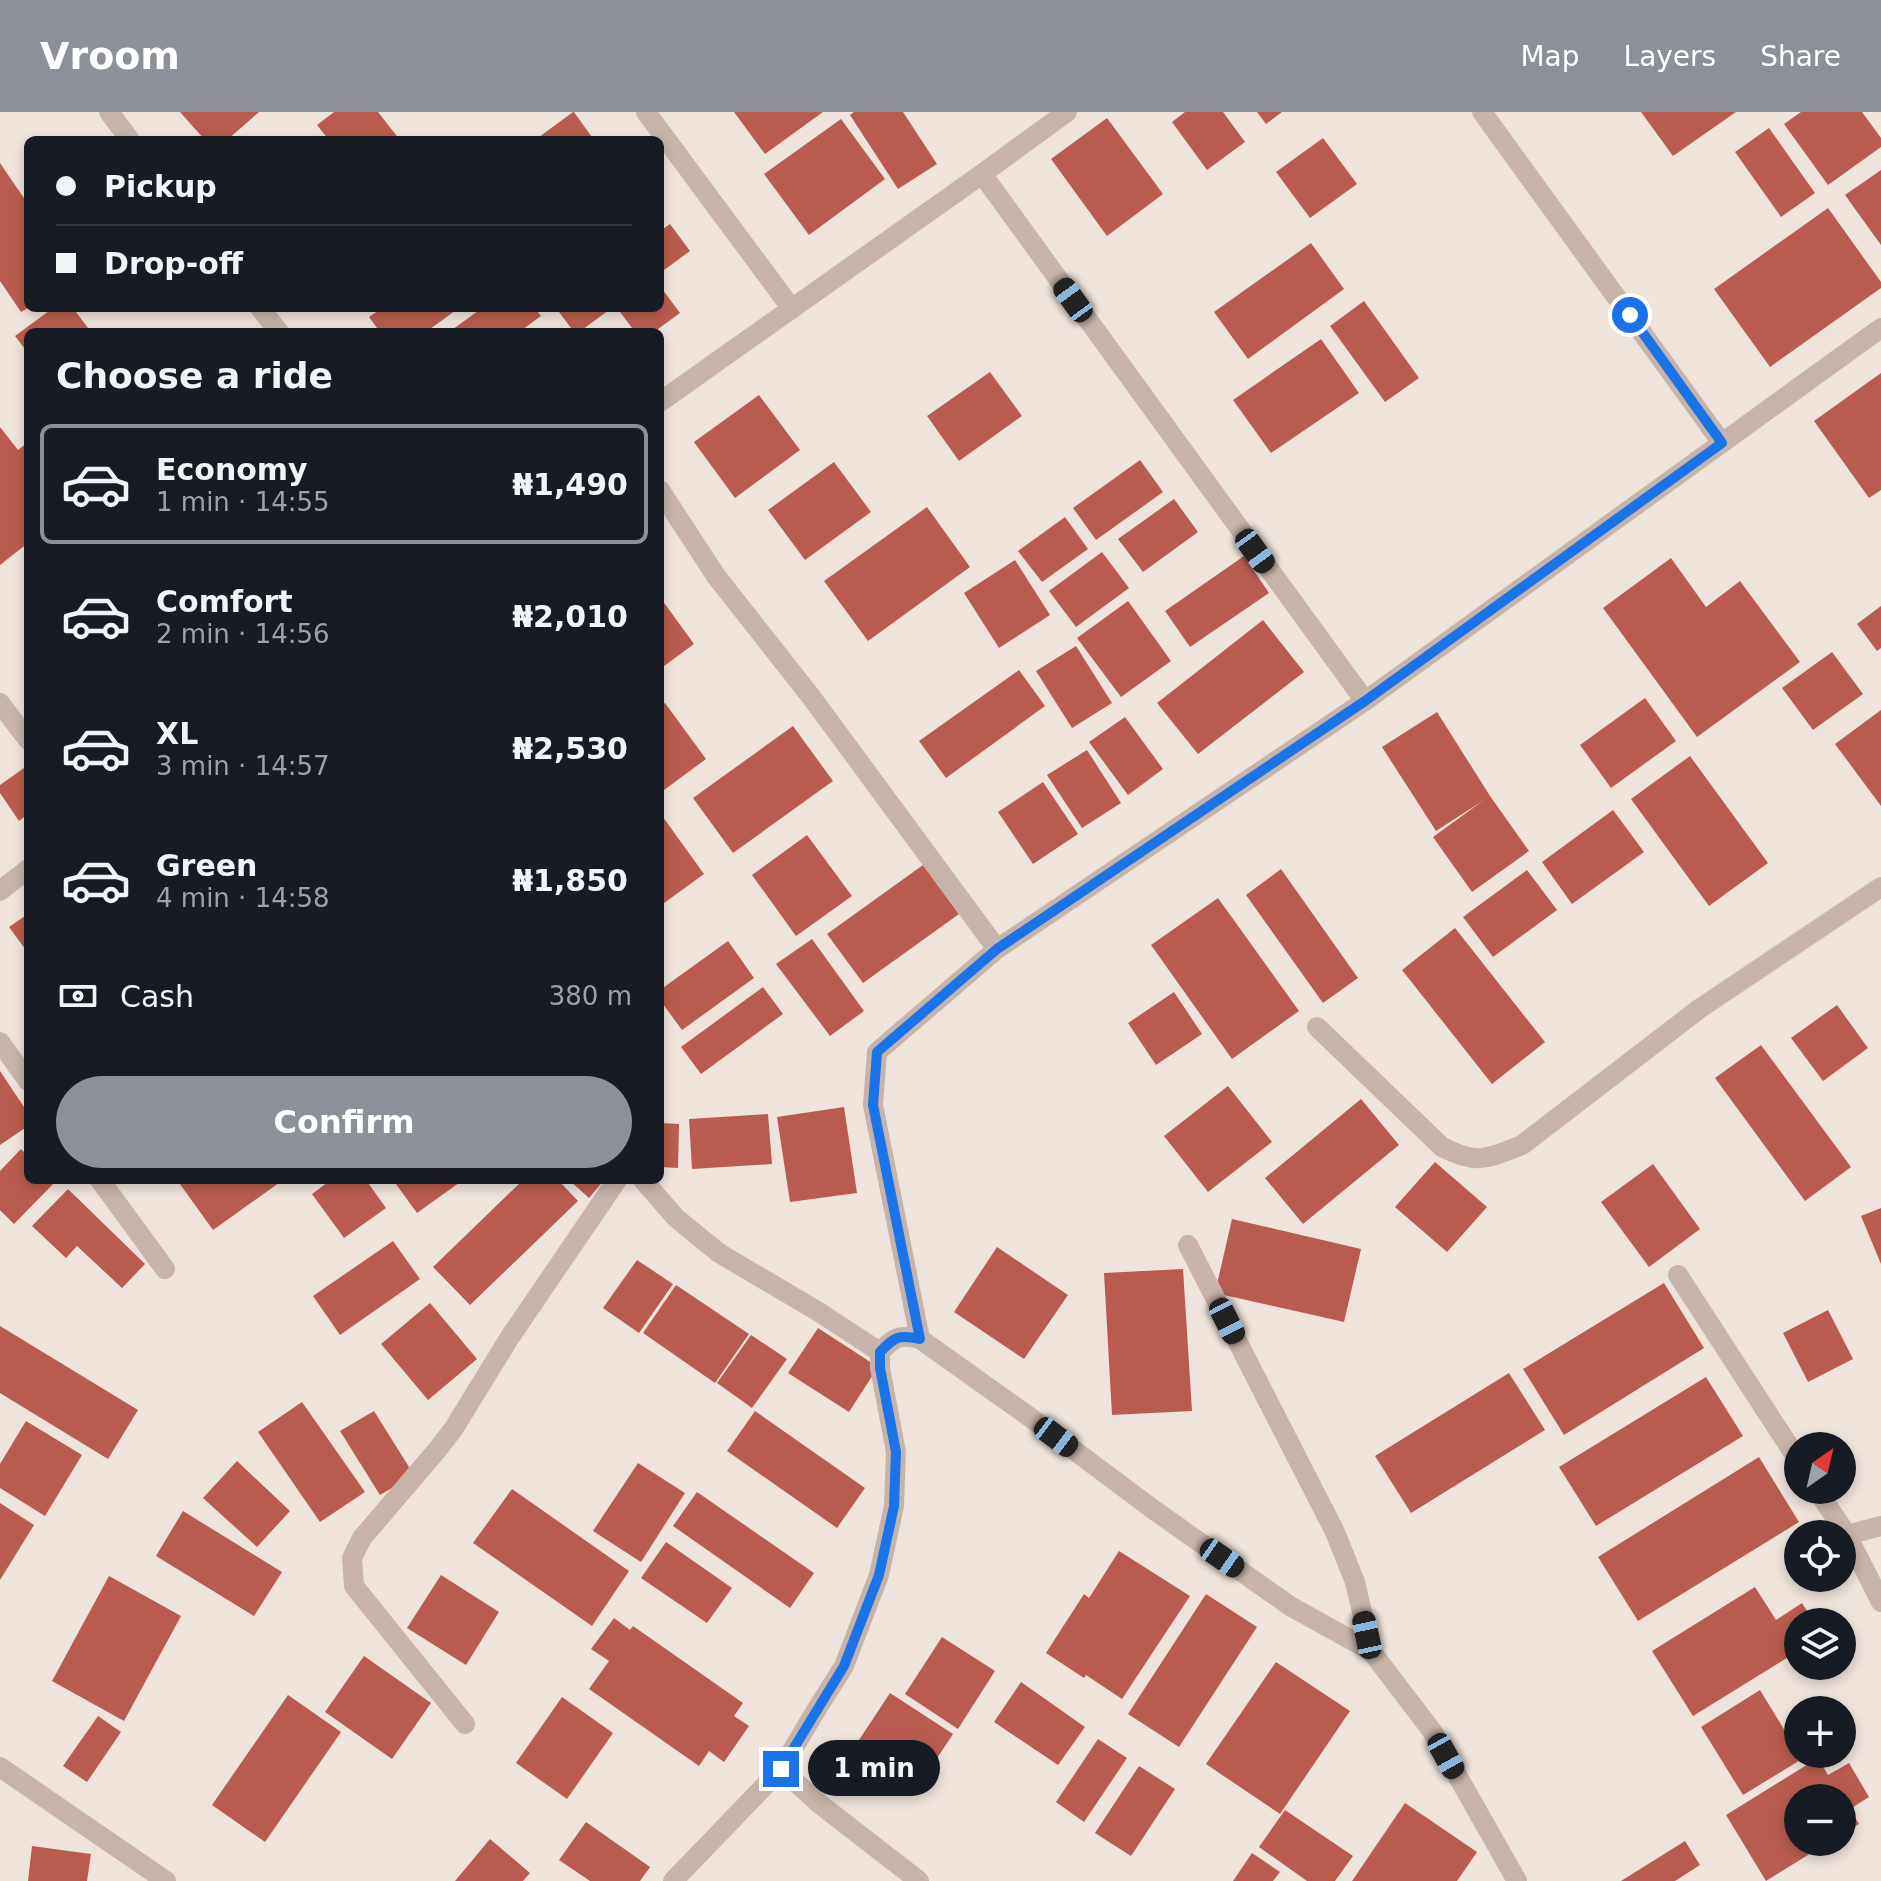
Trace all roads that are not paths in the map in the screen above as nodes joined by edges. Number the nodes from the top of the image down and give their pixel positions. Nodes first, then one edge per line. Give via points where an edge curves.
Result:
1 (109, 112) edge
2 (646, 112) edge
3 (1067, 112) edge
4 (1482, 112) edge
5 (127, 136) edge
6 (664, 136) edge
7 (664, 136) edge
8 (982, 174) junction
9 (792, 309) junction
10 (263, 312) edge
11 (276, 328) edge
12 (1879, 333) edge
13 (664, 399) edge
14 (1722, 443) junction
15 (664, 496) edge
16 (1365, 701) junction
17 (0, 703) edge
18 (24, 735) edge
19 (24, 872) edge
20 (1881, 887) edge
21 (0, 891) edge
22 (997, 949) junction
23 (1317, 1027) dead end
24 (0, 1042) edge
25 (24, 1075) edge
26 (103, 1184) edge
27 (614, 1184) edge
28 (646, 1184) edge
29 (1188, 1245) dead end
30 (165, 1269) dead end
31 (1678, 1275) dead end
32 (920, 1339) junction
33 (880, 1352) junction
34 (1784, 1438) edge
35 (1881, 1526) edge
36 (1856, 1533) edge
37 (1856, 1553) edge
38 (1881, 1602) edge
39 (1371, 1651) junction
40 (465, 1724) dead end
41 (0, 1767) edge
42 (781, 1769) junction
43 (159, 1879) edge
44 (673, 1881) edge
45 (919, 1881) edge
46 (1517, 1881) edge

1 - 5 street
2 - 6 street
3 - 8 street
4 - 14 street
7 - 9 street
8 - 9 street
8 - 16 street
9 - 13 street
10 - 11 street
12 - 14 street
14 - 16 street
15 - 22 street via 716,576
16 - 22 street
17 - 18 street
19 - 21 street
20 - 23 street via 1699,1009 1522,1145 1488,1159 1461,1157 1442,1147
22 - 32 street via 877,1052 873,1105
24 - 25 street
26 - 30 street
27 - 40 street via 454,1428 362,1538 352,1558 354,1586
28 - 33 street via 676,1218 719,1253
29 - 39 street via 1335,1532 1355,1582
31 - 34 street
32 - 33 street via 894,1338
32 - 39 street via 1290,1606
33 - 42 street via 896,1452 894,1506 879,1575 844,1666
35 - 36 street
37 - 38 street
39 - 46 street via 1432,1731
41 - 43 street
42 - 44 street
42 - 45 street

